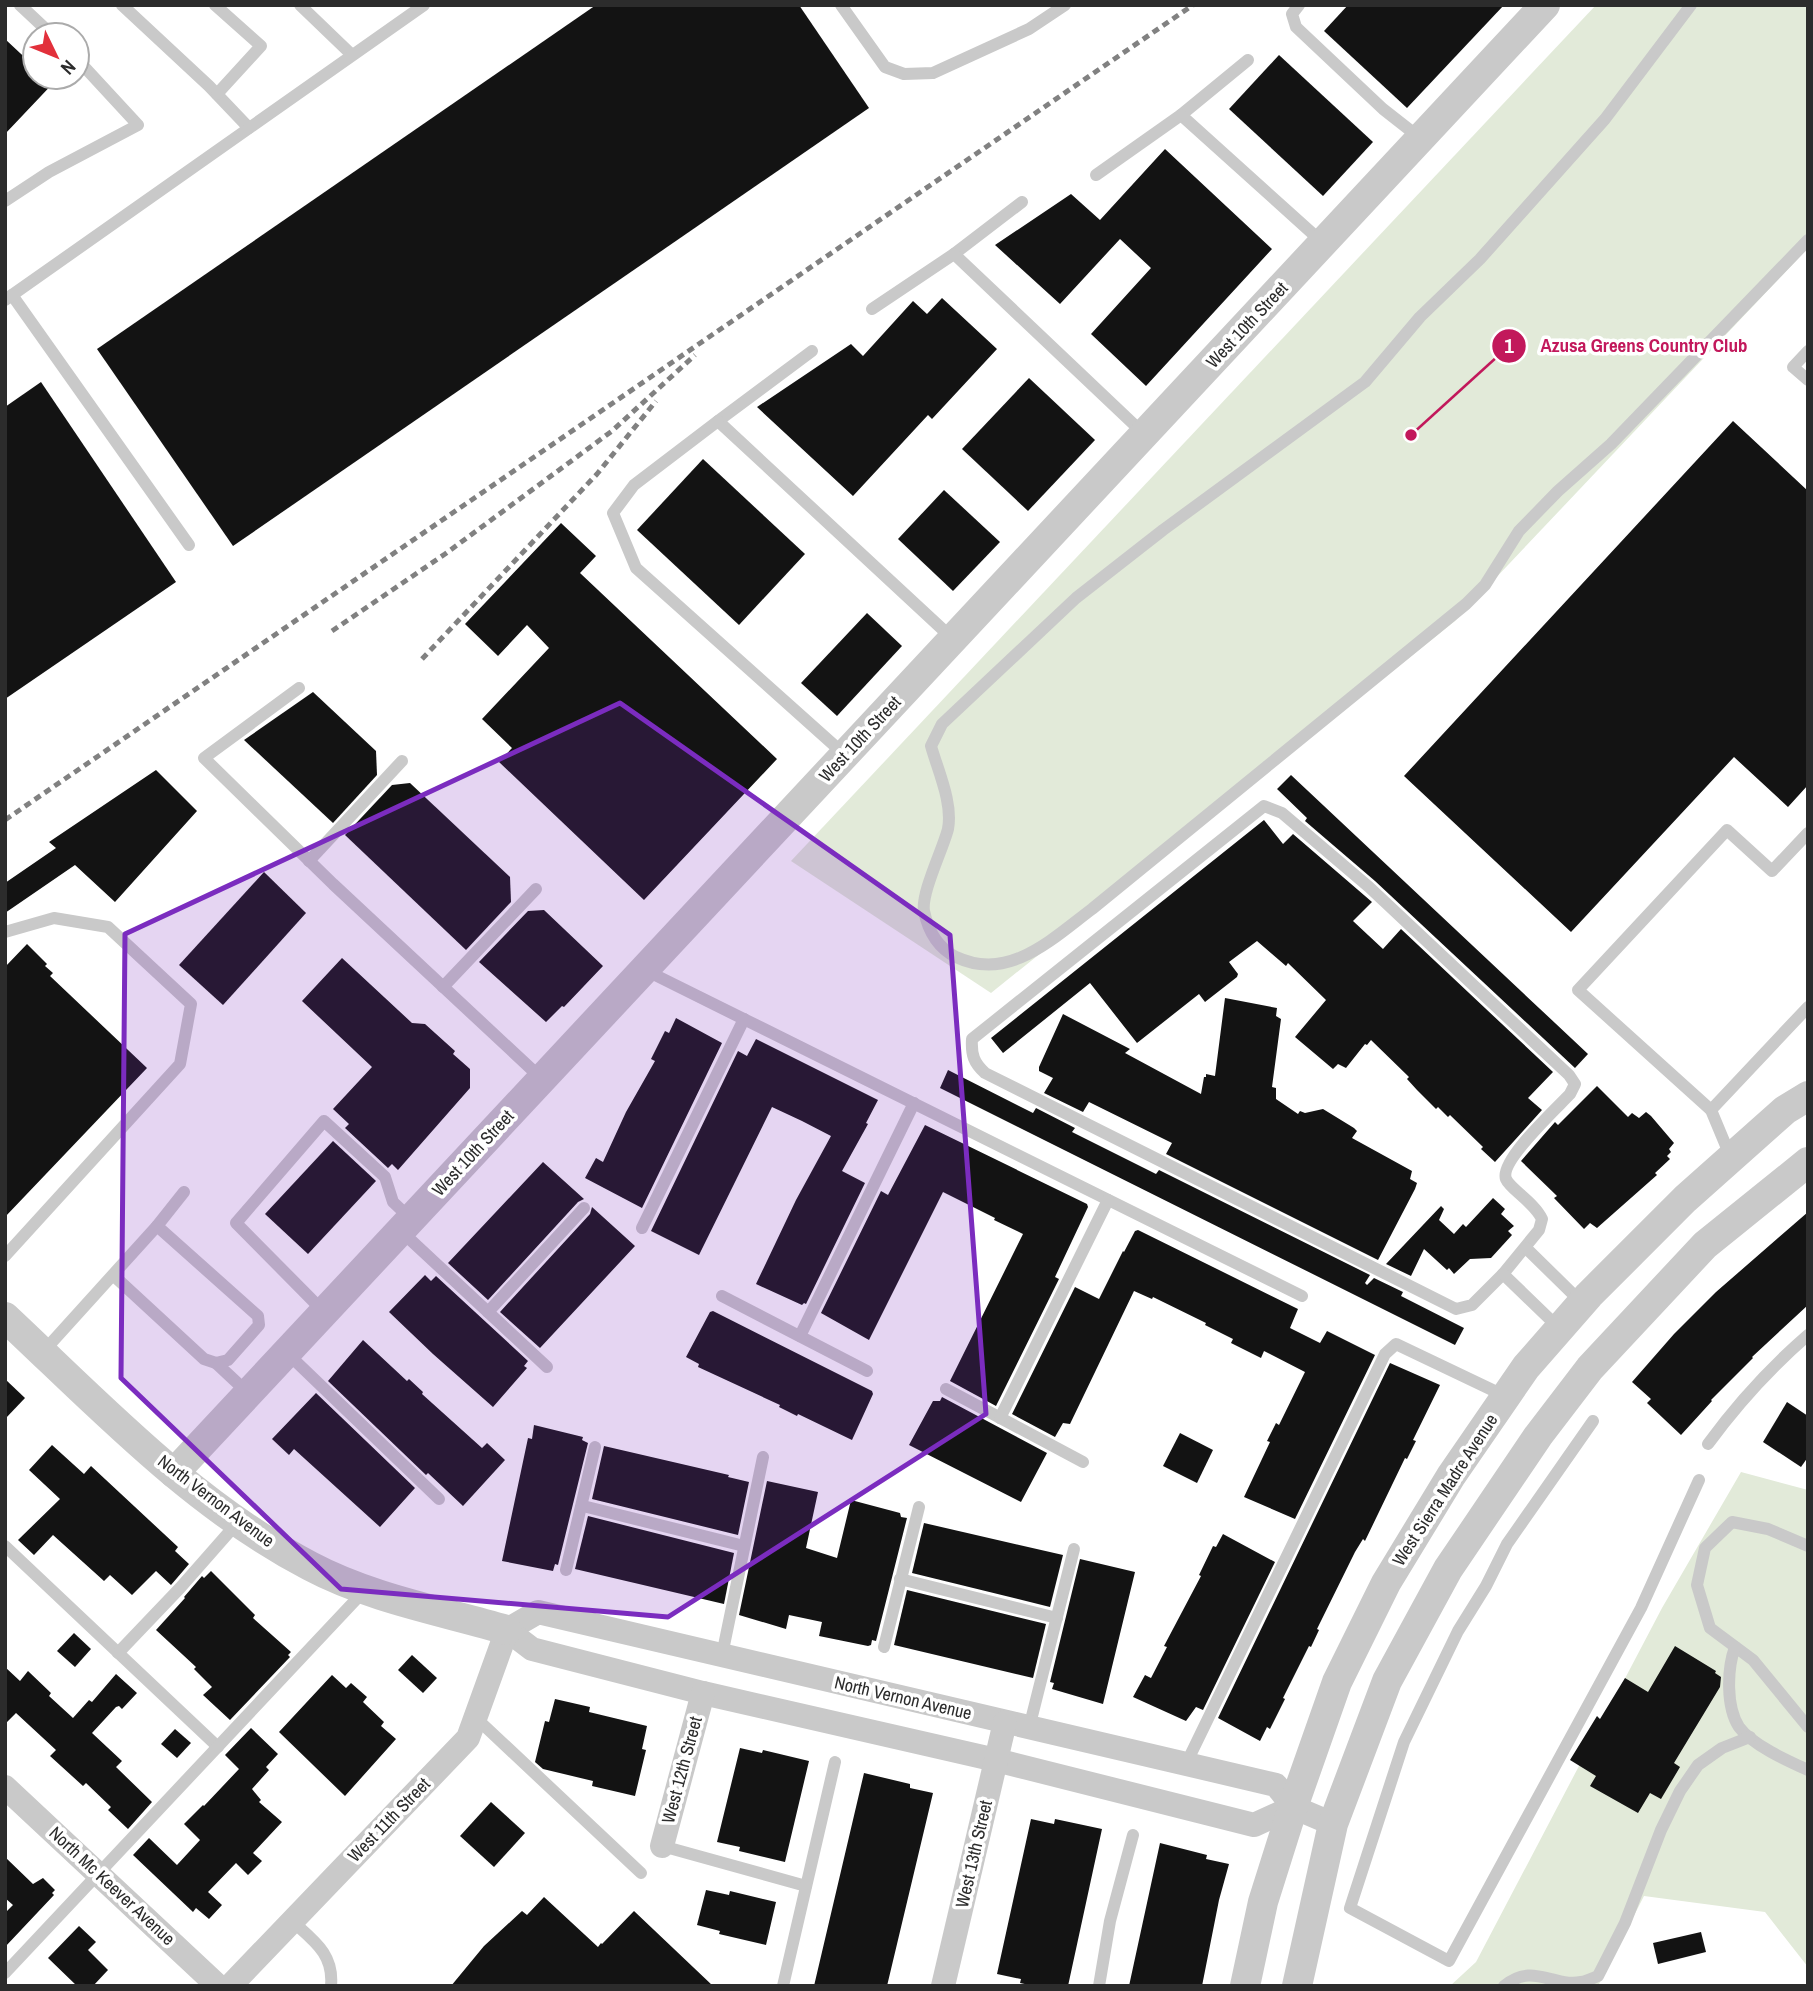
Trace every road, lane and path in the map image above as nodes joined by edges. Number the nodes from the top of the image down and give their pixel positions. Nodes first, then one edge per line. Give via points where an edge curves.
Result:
1 (20, 5) edge
2 (122, 5) edge
3 (215, 5) edge
4 (424, 5) edge
5 (841, 5) edge
6 (1065, 5) edge
7 (1299, 5) edge
8 (1545, 5) edge
9 (1690, 5) edge
10 (302, 6) edge
11 (37, 21) edge
12 (352, 55) junction
13 (1248, 60) dead end
14 (91, 74) edge
15 (217, 94) junction
16 (1181, 115) junction
17 (249, 128) junction
18 (1421, 139) junction
19 (1096, 175) dead end
20 (5, 201) edge
21 (1022, 202) dead end
22 (1808, 240) edge
23 (1323, 243) junction
24 (954, 254) junction
25 (9, 298) edge
26 (872, 309) dead end
27 (812, 351) dead end
28 (1808, 351) edge
29 (1808, 380) edge
30 (718, 421) junction
31 (1144, 435) junction
32 (189, 545) dead end
33 (953, 639) junction
34 (299, 688) dead end
35 (845, 755) junction
36 (402, 761) dead end
37 (1808, 833) edge
38 (309, 861) junction
39 (536, 889) dead end
40 (5, 932) edge
41 (644, 970) junction
42 (443, 987) junction
43 (1808, 1007) edge
44 (744, 1019) junction
45 (542, 1079) junction
46 (1808, 1096) edge
47 (914, 1103) junction
48 (1711, 1110) junction
49 (1731, 1159) junction
50 (1808, 1162) edge
51 (184, 1192) dead end
52 (1108, 1200) junction
53 (584, 1208) dead end
54 (406, 1225) junction
55 (157, 1226) junction
56 (642, 1228) dead end
57 (1526, 1248) junction
58 (5, 1256) edge
59 (1503, 1274) junction
60 (113, 1275) junction
61 (722, 1296) dead end
62 (1302, 1296) dead end
63 (1582, 1303) junction
64 (488, 1312) junction
65 (324, 1313) junction
66 (5, 1317) edge
67 (1559, 1328) junction
68 (1808, 1335) edge
69 (800, 1336) junction
70 (43, 1352) junction
71 (287, 1352) junction
72 (216, 1363) junction
73 (547, 1367) dead end
74 (867, 1371) dead end
75 (946, 1389) dead end
76 (248, 1393) junction
77 (1505, 1396) junction
78 (1000, 1418) junction
79 (1593, 1421) dead end
80 (1707, 1444) dead end
81 (596, 1447) dead end
82 (763, 1457) dead end
83 (1083, 1462) dead end
84 (174, 1473) junction
85 (1699, 1480) dead end
86 (439, 1499) dead end
87 (583, 1506) junction
88 (919, 1507) dead end
89 (238, 1521) junction
90 (5, 1546) edge
91 (744, 1546) junction
92 (1808, 1546) edge
93 (1074, 1549) dead end
94 (566, 1570) dead end
95 (901, 1579) junction
96 (365, 1590) junction
97 (1057, 1618) junction
98 (507, 1630) junction
99 (884, 1647) dead end
100 (1735, 1647) junction
101 (118, 1653) junction
102 (722, 1655) junction
103 (703, 1693) junction
104 (475, 1717) junction
105 (1005, 1722) junction
106 (1808, 1727) edge
107 (1029, 1728) junction
108 (1750, 1737) junction
109 (218, 1747) junction
110 (996, 1760) junction
111 (835, 1762) dead end
112 (1186, 1764) junction
113 (1808, 1770) edge
114 (5, 1787) edge
115 (1293, 1807) junction
116 (1333, 1824) junction
117 (1133, 1835) dead end
118 (662, 1846) joint
119 (640, 1873) dead end
120 (98, 1874) junction
121 (806, 1886) junction
122 (292, 1921) junction
123 (5, 1973) edge
124 (218, 1986) edge
125 (230, 1986) edge
126 (331, 1986) edge
127 (783, 1986) edge
128 (943, 1986) edge
129 (1099, 1986) edge
130 (1245, 1986) edge
131 (1297, 1986) edge
132 (1504, 1986) edge

1 - 11 lane
2 - 15 lane
3 - 15 lane via 261,47
4 - 12 lane
5 - 6 lane via 885,67 904,74 933,73 1029,29
7 - 18 lane via 1292,14 1296,27
8 - 18 street, West 10th Street
9 - 22 lane via 1605,119 1365,382 1076,598 942,724 931,746 947,803 948,827 923,908 934,939 948,953 990,966 1040,948 1092,909 1466,604 1485,584 1519,531 1611,444
10 - 12 lane
12 - 17 lane
13 - 16 lane
14 - 20 lane via 138,125
15 - 17 lane
16 - 19 lane
16 - 23 lane
17 - 25 lane
18 - 23 street, West 10th Street
21 - 24 lane
23 - 31 street, West 10th Street
24 - 26 lane
24 - 31 lane
25 - 32 lane
27 - 30 lane
28 - 29 lane via 1793,367
30 - 33 lane
30 - 35 lane via 634,485 613,513 636,568
31 - 33 street, West 10th Street
33 - 35 street, West 10th Street
34 - 38 lane via 204,758
35 - 41 street, West 10th Street
36 - 38 lane
37 - 48 lane via 1772,872 1727,830 1578,990
38 - 42 lane
39 - 42 lane
40 - 58 lane via 54,918 108,928 191,1004 180,1064
41 - 44 lane
41 - 45 street, West 10th Street
42 - 45 lane
43 - 48 lane
44 - 47 lane
44 - 56 lane
45 - 54 street, West 10th Street
46 - 49 street, West Sierra Madre Avenue via 1785,1110
47 - 52 lane
47 - 69 lane
48 - 49 lane
49 - 63 street, West Sierra Madre Avenue
50 - 116 street via 1705,1245 1590,1368 1538,1436 1448,1570 1387,1681
51 - 55 lane
52 - 62 lane
52 - 78 lane
53 - 64 lane
54 - 64 lane
54 - 65 street, West 10th Street
54 - 65 lane via 385,1177 324,1121 236,1223
55 - 60 lane
55 - 72 lane via 258,1316 259,1325 228,1360
57 - 59 lane
57 - 59 lane via 1542,1219 1536,1207 1507,1181 1505,1171 1512,1157 1570,1094 1574,1084 1569,1075 1369,887 1282,813 1264,806 972,1039 971,1054 985,1073 1456,1309 1472,1305
57 - 63 lane
59 - 67 lane
60 - 70 lane
60 - 72 lane via 204,1359
61 - 69 lane
63 - 67 street, West Sierra Madre Avenue
64 - 73 lane
65 - 71 street, West 10th Street
66 - 70 street, North Vernon Avenue
67 - 77 street, West Sierra Madre Avenue
68 - 80 lane via 1774,1364
69 - 74 lane
70 - 84 street, North Vernon Avenue
71 - 76 street, West 10th Street
71 - 86 lane
72 - 76 lane
75 - 78 lane
76 - 84 street, West 10th Street
77 - 112 lane via 1396,1344 1385,1354
77 - 115 street, West Sierra Madre Avenue via 1386,1583 1337,1682
78 - 83 lane
79 - 85 lane via 1507,1544 1458,1631 1404,1742 1350,1908 1449,1961 1641,1608
81 - 87 lane
82 - 91 lane
84 - 89 street, North Vernon Avenue
87 - 91 lane
87 - 94 lane
88 - 95 lane
89 - 96 street, North Vernon Avenue via 310,1567
89 - 101 lane
90 - 101 lane
91 - 102 lane
92 - 100 lane via 1768,1529 1732,1522 1705,1548 1697,1585 1700,1596 1710,1628
93 - 97 lane
95 - 97 lane
95 - 99 lane
96 - 98 street, North Vernon Avenue
96 - 109 lane
97 - 107 lane
98 - 102 street, North Vernon Avenue via 538,1612
98 - 103 street, North Vernon Avenue via 530,1649
98 - 104 street, West 11th Street
100 - 106 lane via 1753,1660
100 - 108 lane via 1729,1663 1730,1699 1738,1726
101 - 109 lane
102 - 105 street, North Vernon Avenue
103 - 110 street, North Vernon Avenue
103 - 118 street, West 12th Street
104 - 119 lane
104 - 122 street, West 11th Street via 468,1738
105 - 107 street, North Vernon Avenue
105 - 110 street, West 13th Street
107 - 112 street, North Vernon Avenue
108 - 113 lane
108 - 132 lane via 1722,1748 1698,1765 1680,1791 1598,1976 1581,1982 1529,1973
109 - 120 lane
110 - 115 street, North Vernon Avenue via 1254,1825
110 - 128 street, West 13th Street
111 - 121 lane
112 - 115 street, North Vernon Avenue via 1276,1785
114 - 120 street, North Mc Keever Avenue
115 - 116 street, North Vernon Avenue
115 - 130 street, West Sierra Madre Avenue via 1263,1902
116 - 131 street
117 - 129 lane via 1110,1921
118 - 121 lane
120 - 123 lane
120 - 124 street, North Mc Keever Avenue
121 - 127 lane
122 - 125 street, West 11th Street
122 - 126 lane via 324,1951 332,1970

